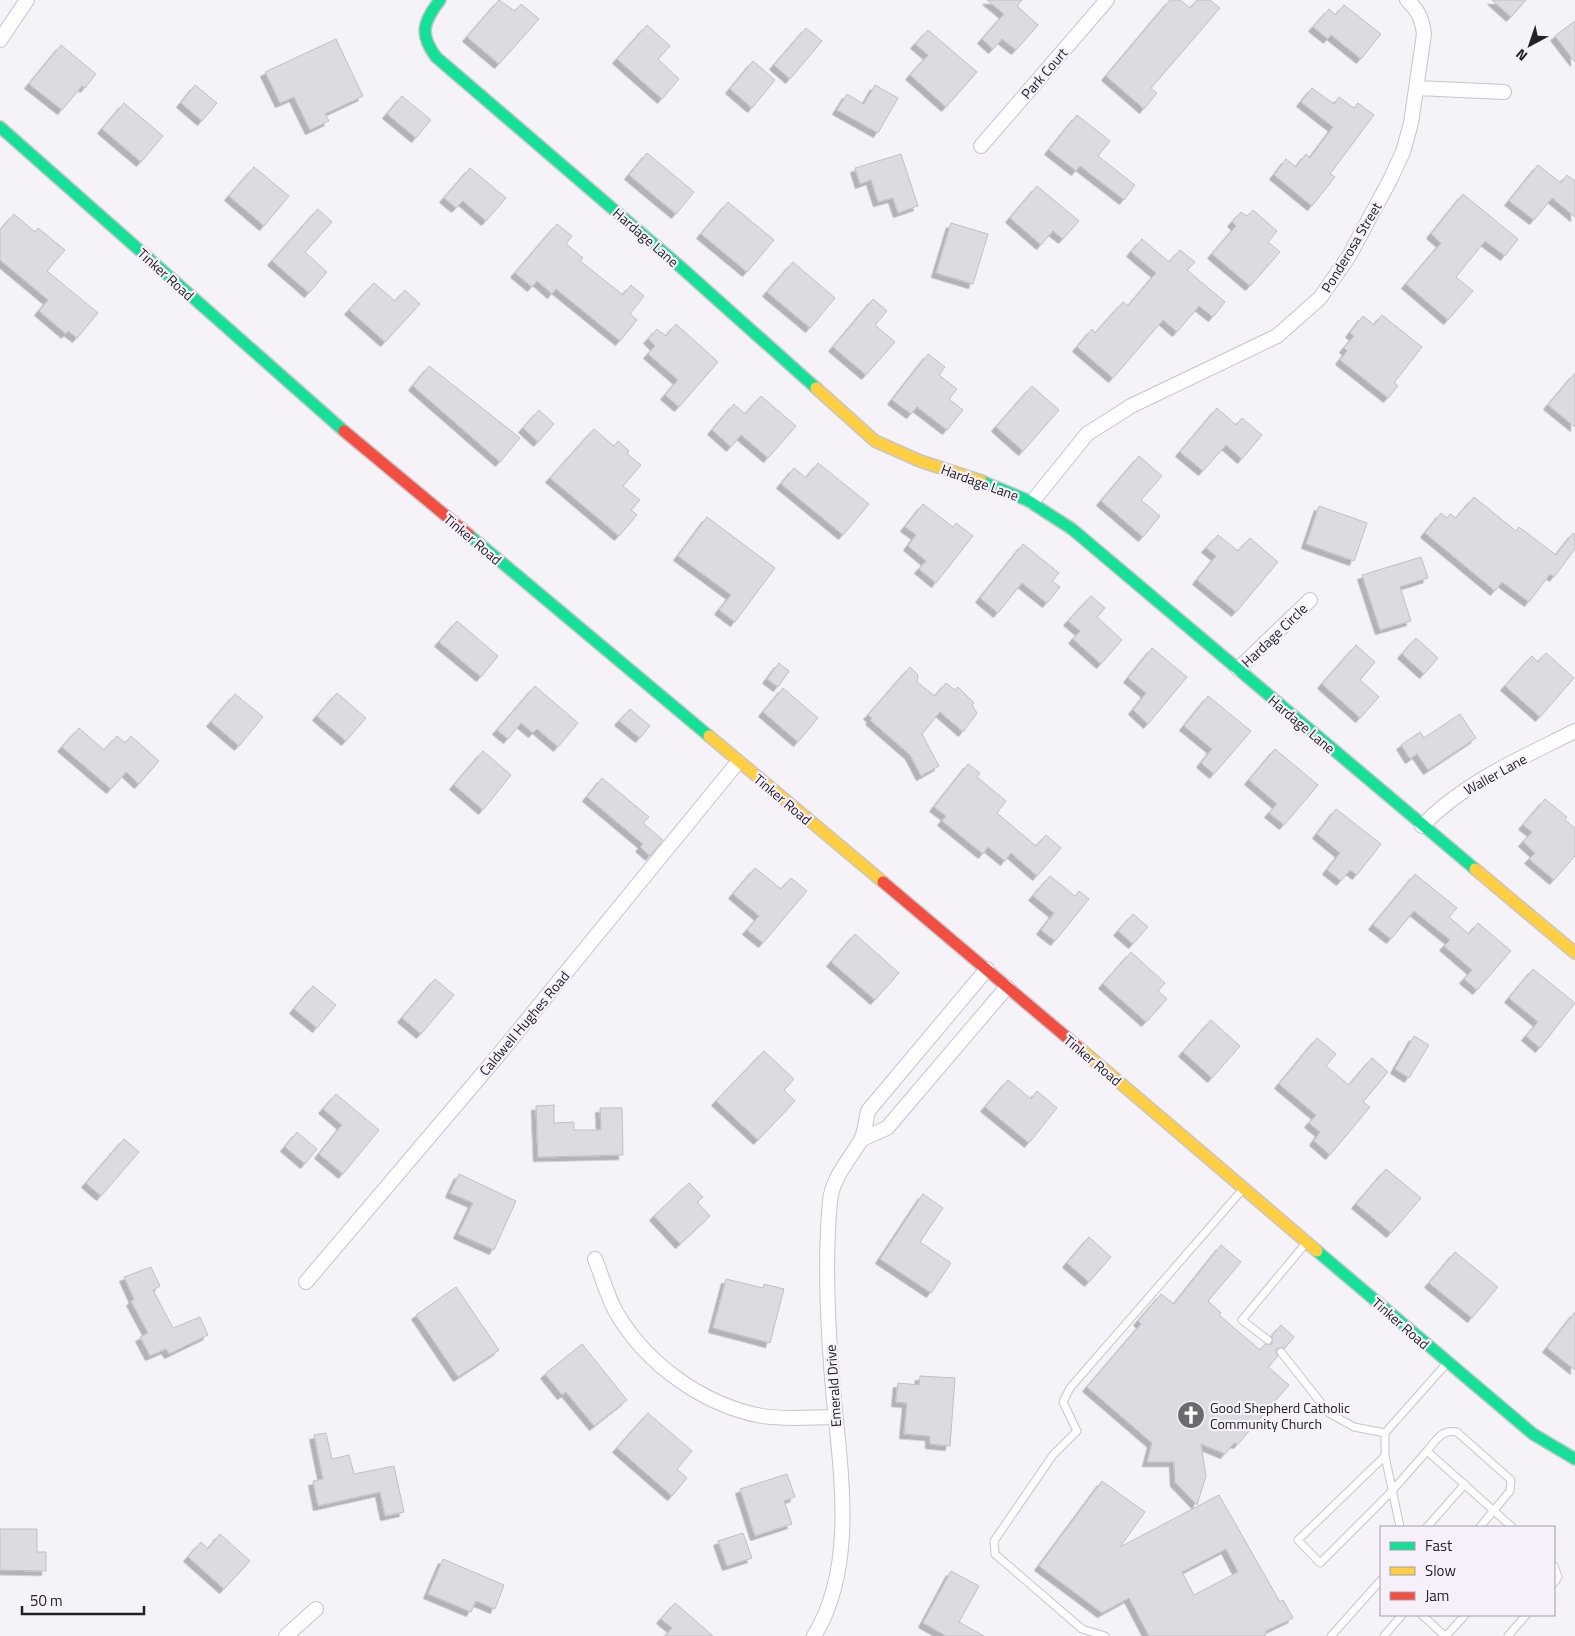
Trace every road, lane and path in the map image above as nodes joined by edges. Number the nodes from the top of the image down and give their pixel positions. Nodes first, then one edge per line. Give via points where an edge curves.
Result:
1 (27, 0) edge
2 (440, 0) edge
3 (1106, 0) edge
4 (1407, 0) edge
5 (0, 40) edge
6 (1417, 88) junction
7 (1504, 92) dead end
8 (0, 127) edge
9 (981, 146) dead end
10 (1032, 502) junction
11 (1310, 600) dead end
12 (1238, 669) junction
13 (1575, 731) edge
14 (738, 762) junction
15 (1422, 826) junction
16 (1575, 953) edge
17 (986, 969) junction
18 (1007, 987) junction
19 (862, 1139) junction
20 (1243, 1189) junction
21 (1306, 1242) junction
22 (594, 1259) dead end
23 (306, 1282) dead end
24 (1268, 1340) dead end
25 (1281, 1352) dead end
26 (1447, 1363) junction
27 (835, 1417) junction
28 (1385, 1433) junction
29 (1427, 1451) junction
30 (1385, 1456) junction
31 (1575, 1459) edge
32 (1464, 1484) junction
33 (1392, 1492) junction
34 (1494, 1511) junction
35 (1400, 1526) edge
36 (1428, 1526) edge
37 (1481, 1526) edge
38 (1511, 1526) edge
39 (1555, 1569) edge
40 (1380, 1581) edge
41 (1555, 1582) edge
42 (316, 1609) dead end
43 (1401, 1616) edge
44 (1423, 1616) edge
45 (1464, 1616) edge
46 (1525, 1616) edge
47 (286, 1636) edge
48 (814, 1636) edge
49 (1105, 1636) edge
50 (1332, 1636) edge
51 (1384, 1636) edge
52 (1446, 1636) edge
53 (1508, 1636) edge

1 - 5 street
2 - 10 main road, Hardage Lane via 424,26 428,47 436,57 684,270 875,441 896,453 999,487
3 - 9 street, Park Court
4 - 6 street, Ponderosa Street via 1417,10 1424,34
6 - 7 street
6 - 10 street, Ponderosa Street via 1403,152 1349,256 1320,298 1278,336 1130,406 1087,434
8 - 14 main road, Tinker Road via 306,399
10 - 12 main road, Hardage Lane via 1072,529
11 - 12 street, Hardage Circle
12 - 15 main road, Hardage Lane
13 - 15 street, Waller Lane via 1481,779 1441,806
14 - 17 main road, Tinker Road
14 - 23 street, Caldwell Hughes Road via 496,1058
15 - 16 main road, Hardage Lane
17 - 18 main road, Tinker Road
17 - 19 street, Emerald Drive via 868,1111
18 - 19 street via 887,1128
18 - 20 main road, Tinker Road
19 - 27 street, Emerald Drive via 842,1169 830,1198 827,1258
20 - 21 main road, Tinker Road
20 - 49 lane via 1070,1388 1062,1402 1077,1431 1053,1455 994,1541 995,1554 1082,1629
21 - 24 lane via 1242,1320
21 - 26 main road, Tinker Road
22 - 27 street via 621,1319 636,1340 682,1382 714,1402 763,1416
25 - 28 lane via 1330,1413 1354,1427
26 - 28 lane
26 - 31 main road, Tinker Road via 1533,1434
27 - 48 street, Emerald Drive via 843,1517 835,1587
28 - 30 lane
29 - 32 lane
29 - 33 lane
29 - 34 lane via 1448,1430 1457,1432 1511,1480 1510,1491
30 - 33 lane
30 - 33 lane via 1298,1540 1320,1563
32 - 34 lane
32 - 36 lane
33 - 35 lane
34 - 37 lane
34 - 38 lane
39 - 41 lane via 1558,1577
40 - 50 lane
42 - 47 street
43 - 51 lane
44 - 52 lane
45 - 52 lane
46 - 53 lane

